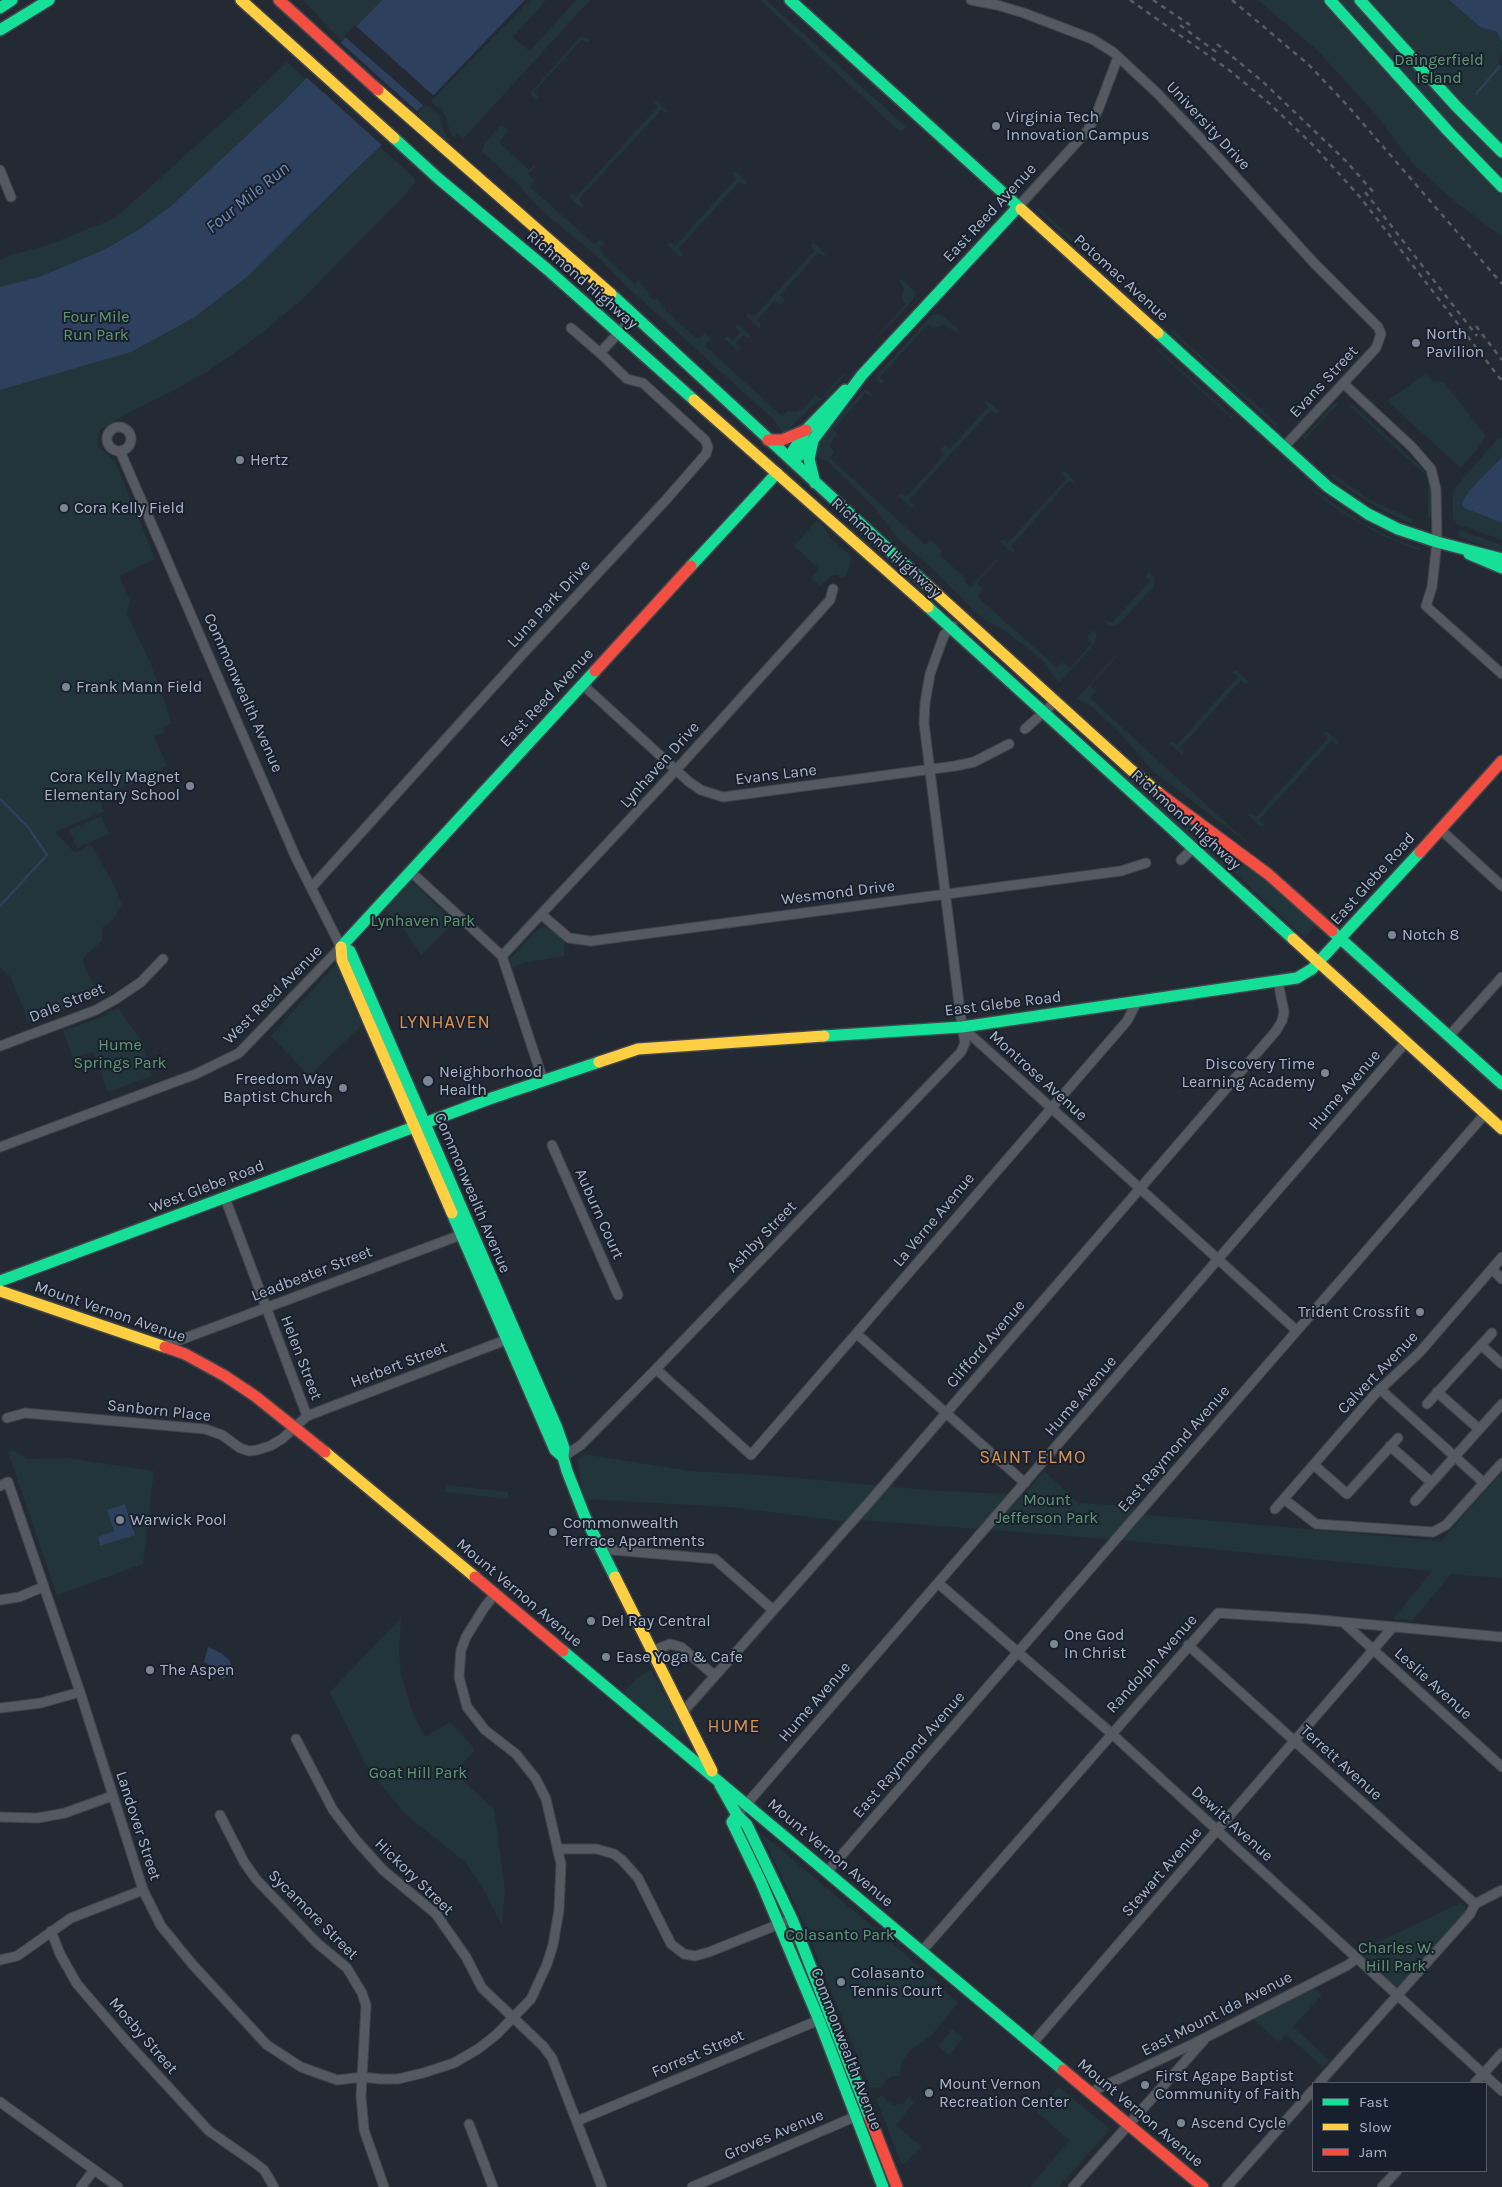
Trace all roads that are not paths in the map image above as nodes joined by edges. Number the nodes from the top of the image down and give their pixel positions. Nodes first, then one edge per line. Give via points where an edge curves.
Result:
1 (12, 0) edge
2 (49, 0) edge
3 (241, 0) edge
4 (279, 0) edge
5 (790, 0) edge
6 (971, 0) edge
7 (1330, 0) edge
8 (1360, 0) edge
9 (0, 8) edge
10 (0, 30) edge
11 (1118, 57) junction
12 (1502, 152) edge
13 (0, 170) edge
14 (1502, 187) edge
15 (10, 196) dead end
16 (1018, 207) junction
17 (634, 315) junction
18 (571, 328) dead end
19 (619, 332) junction
20 (1381, 334) joint
21 (600, 353) junction
22 (862, 376) junction
23 (1344, 384) junction
24 (806, 430) junction
25 (813, 440) junction
26 (772, 443) junction
27 (1283, 448) junction
28 (120, 450) dead end
29 (751, 450) junction
30 (778, 458) junction
31 (786, 468) junction
32 (816, 484) junction
33 (1437, 542) junction
34 (1451, 546) junction
35 (1502, 559) edge
36 (1502, 568) edge
37 (833, 589) dead end
38 (962, 617) junction
39 (950, 628) junction
40 (1502, 674) edge
41 (582, 684) junction
42 (1055, 702) junction
43 (1043, 713) junction
44 (1025, 729) dead end
45 (1008, 744) dead end
46 (1502, 761) edge
47 (929, 769) junction
48 (676, 770) junction
49 (1440, 830) junction
50 (1193, 848) junction
51 (1181, 860) dead end
52 (1146, 863) dead end
53 (410, 871) junction
54 (1502, 886) edge
55 (311, 888) junction
56 (945, 895) junction
57 (542, 914) junction
58 (1341, 939) junction
59 (342, 946) junction
60 (502, 956) junction
61 (163, 959) dead end
62 (1318, 962) junction
63 (1502, 977) edge
64 (1278, 982) junction
65 (1137, 1002) junction
66 (962, 1027) junction
67 (1449, 1036) junction
68 (1406, 1042) junction
69 (0, 1046) edge
70 (543, 1080) junction
71 (1502, 1084) edge
72 (1050, 1107) junction
73 (1485, 1114) junction
74 (420, 1125) junction
75 (1502, 1129) edge
76 (552, 1144) dead end
77 (0, 1147) edge
78 (1139, 1188) junction
79 (225, 1198) junction
80 (467, 1233) junction
81 (1502, 1257) edge
82 (1219, 1260) junction
83 (1492, 1269) junction
84 (1502, 1278) edge
85 (0, 1281) edge
86 (0, 1292) edge
87 (618, 1295) dead end
88 (266, 1307) junction
89 (1296, 1330) junction
90 (1492, 1333) dead end
91 (857, 1334) junction
92 (512, 1338) junction
93 (1481, 1345) junction
94 (164, 1346) junction
95 (1502, 1364) edge
96 (656, 1369) junction
97 (1380, 1389) junction
98 (1437, 1392) junction
99 (1426, 1404) dead end
100 (1502, 1404) edge
101 (946, 1413) junction
102 (307, 1416) junction
103 (7, 1418) dead end
104 (296, 1427) junction
105 (1479, 1429) junction
106 (1398, 1438) dead end
107 (1390, 1446) junction
108 (1454, 1456) junction
109 (563, 1457) junction
110 (1502, 1464) edge
111 (1314, 1465) junction
112 (1431, 1482) junction
113 (1024, 1483) junction
114 (1484, 1483) junction
115 (4, 1484) edge
116 (1284, 1499) junction
117 (1415, 1500) dead end
118 (1275, 1509) dead end
119 (601, 1549) junction
120 (938, 1583) junction
121 (43, 1587) junction
122 (495, 1594) junction
123 (0, 1600) edge
124 (773, 1610) junction
125 (1344, 1623) junction
126 (1392, 1628) junction
127 (1502, 1637) edge
128 (1188, 1645) junction
129 (1373, 1650) junction
130 (652, 1652) junction
131 (1018, 1653) junction
132 (715, 1676) junction
133 (80, 1692) junction
134 (0, 1708) edge
135 (682, 1713) junction
136 (1111, 1733) junction
137 (296, 1739) dead end
138 (1294, 1741) junction
139 (1502, 1767) edge
140 (715, 1778) junction
141 (112, 1796) junction
142 (747, 1804) junction
143 (220, 1815) dead end
144 (737, 1815) junction
145 (0, 1817) edge
146 (1217, 1831) junction
147 (559, 1850) junction
148 (827, 1872) junction
149 (773, 1876) junction
150 (761, 1882) junction
151 (143, 1890) junction
152 (1502, 1890) edge
153 (1475, 1904) junction
154 (792, 1919) junction
155 (779, 1925) junction
156 (51, 1931) junction
157 (922, 1951) junction
158 (1357, 1958) junction
159 (0, 1960) edge
160 (1398, 1996) junction
161 (831, 2014) junction
162 (514, 2017) junction
163 (819, 2020) junction
164 (1208, 2036) junction
165 (1032, 2044) junction
166 (1502, 2052) edge
167 (1483, 2074) junction
168 (363, 2077) junction
169 (1321, 2082) edge
170 (1476, 2082) edge
171 (1312, 2091) edge
172 (1502, 2091) edge
173 (1089, 2093) junction
174 (0, 2102) edge
175 (868, 2112) junction
176 (855, 2117) junction
177 (577, 2122) junction
178 (469, 2124) dead end
179 (1129, 2125) junction
180 (94, 2170) junction
181 (1396, 2172) edge
182 (895, 2186) edge
183 (81, 2187) edge
184 (118, 2187) edge
185 (274, 2187) edge
186 (384, 2187) edge
187 (493, 2187) edge
188 (602, 2187) edge
189 (692, 2187) edge
190 (883, 2187) edge
191 (1073, 2187) edge
192 (1203, 2187) edge
193 (1227, 2187) edge
194 (1382, 2187) edge

1 - 9 main road
2 - 10 main road
3 - 19 main road, Richmond Highway via 395,139
4 - 17 main road, Richmond Highway
5 - 16 main road, Potomac Avenue
6 - 11 street, University Drive via 997,5 1092,39
7 - 14 main road
8 - 12 main road
11 - 16 street, East Reed Avenue via 1088,130
11 - 20 street, University Drive via 1204,142 1314,263 1375,323
13 - 15 street
16 - 22 main road, East Reed Avenue
16 - 27 main road, Potomac Avenue
17 - 19 street
17 - 26 main road, Richmond Highway
18 - 21 street, Luna Park Drive
19 - 21 street
19 - 29 main road, Richmond Highway
20 - 23 street, Evans Street via 1376,348
21 - 55 street, Luna Park Drive via 627,379 643,383 705,440 706,454
22 - 24 main road, East Reed Avenue
22 - 25 main road, East Reed Avenue
23 - 27 street, Evans Street
23 - 33 street via 1431,469 1436,489
24 - 26 main road
24 - 31 main road, East Reed Avenue
25 - 31 main road, East Reed Avenue
25 - 32 main road via 809,459
26 - 30 main road
26 - 31 main road, Richmond Highway
27 - 33 main road, Potomac Avenue via 1354,505 1398,528
28 - 55 street, Commonwealth Avenue
29 - 30 main road
29 - 31 main road, Richmond Highway
30 - 31 main road
31 - 32 main road, Richmond Highway
31 - 39 main road, Richmond Highway
31 - 41 main road, East Reed Avenue
32 - 38 main road, Richmond Highway
33 - 34 main road, Potomac Avenue
33 - 40 street via 1432,587 1426,606
34 - 35 main road, Potomac Avenue
34 - 36 main road, Potomac Avenue
37 - 48 street, Lynhaven Drive via 830,600
38 - 39 street
38 - 42 main road, Richmond Highway
39 - 43 main road, Richmond Highway
39 - 47 street via 936,654 926,695 924,730
41 - 48 street, Evans Lane
41 - 53 main road, East Reed Avenue
42 - 43 street
42 - 58 main road, Richmond Highway via 1151,787 1268,874
43 - 44 street
43 - 50 main road, Richmond Highway
45 - 47 street, Evans Lane via 974,762
46 - 49 main road, East Glebe Road
47 - 48 street, Evans Lane via 723,797 701,790
47 - 56 street
48 - 57 street, Lynhaven Drive
49 - 54 street
49 - 58 main road, East Glebe Road
50 - 51 street
50 - 62 main road, Richmond Highway
52 - 56 street, Wesmond Drive via 1121,871
53 - 59 main road, East Reed Avenue
53 - 60 street
55 - 59 street, Commonwealth Avenue
56 - 57 street, Wesmond Drive via 591,941 570,938
56 - 66 street
57 - 60 street, Lynhaven Drive
58 - 62 main road, East Glebe Road
58 - 67 main road, Richmond Highway
59 - 74 main road, Commonwealth Avenue via 350,951
59 - 77 street, West Reed Avenue via 239,1054 196,1074
60 - 70 street
61 - 69 street, Dale Street via 141,982 96,1010
62 - 64 main road, East Glebe Road via 1303,975
62 - 68 main road, Richmond Highway
63 - 67 street
64 - 65 main road, East Glebe Road
64 - 78 street, Clifford Avenue via 1284,1005 1280,1026
65 - 66 main road, East Glebe Road
65 - 72 street, La Verne Avenue via 1126,1021
66 - 70 main road, East Glebe Road via 652,1047 622,1053
66 - 72 street, Montrose Avenue
66 - 96 street, Ashby Street via 964,1043 961,1052
67 - 71 main road, Richmond Highway
68 - 73 main road, Richmond Highway
68 - 82 street, Hume Avenue
70 - 74 main road, East Glebe Road
72 - 78 street, Montrose Avenue
72 - 91 street, La Verne Avenue
73 - 75 main road, Richmond Highway
73 - 89 street, East Raymond Avenue
74 - 79 main road, West Glebe Road
74 - 80 main road, Commonwealth Avenue
76 - 87 street, Auburn Court
78 - 82 street, Montrose Avenue
78 - 101 street, Clifford Avenue
79 - 85 main road, West Glebe Road
79 - 88 street, Helen Street
80 - 88 street, Leadbeater Street
80 - 92 main road, Commonwealth Avenue
81 - 83 street, Calvert Avenue
82 - 89 street, Montrose Avenue
82 - 113 street, Hume Avenue
83 - 84 street
83 - 97 street, Calvert Avenue via 1420,1352
86 - 94 main road, Mount Vernon Avenue
88 - 94 street, Leadbeater Street
88 - 102 street, Helen Street
89 - 131 street, East Raymond Avenue
90 - 93 street
91 - 96 street, La Verne Avenue via 751,1455
91 - 101 street
92 - 102 street, Herbert Street
92 - 109 main road, Commonwealth Avenue via 557,1428 564,1448
93 - 95 street
93 - 98 street
94 - 104 main road, Mount Vernon Avenue via 225,1376
96 - 109 street, Ashby Street via 581,1444
97 - 108 street
97 - 111 street, Calvert Avenue
98 - 99 street
98 - 105 street
100 - 105 street
101 - 113 street
101 - 124 street, Clifford Avenue
102 - 104 street, Herbert Street
103 - 104 street, Sanborn Place via 25,1413 205,1429 249,1451 270,1446
104 - 122 main road, Mount Vernon Avenue
105 - 108 street
106 - 107 street
107 - 111 street via 1347,1494
107 - 112 street
108 - 112 street
108 - 114 street
109 - 119 main road, Commonwealth Avenue via 574,1493
110 - 114 street
111 - 116 street, Calvert Avenue
112 - 117 street
113 - 120 street, Hume Avenue
114 - 116 street via 1441,1529 1433,1532 1322,1525 1308,1519
115 - 121 street, Landover Street
116 - 118 street, Calvert Avenue
119 - 124 street via 715,1559
119 - 130 main road, Commonwealth Avenue
120 - 131 street, Dewitt Avenue
120 - 142 street, Hume Avenue
121 - 123 street
121 - 133 street, Landover Street
122 - 140 main road, Mount Vernon Avenue
122 - 147 street, Landover Street via 466,1637 459,1663 460,1684 467,1707 485,1730 516,1754 536,1779 546,1800
124 - 132 street, Clifford Avenue
125 - 126 street, Randolph Avenue
125 - 128 street, Randolph Avenue via 1218,1613
125 - 129 street, Leslie Avenue
126 - 127 street, Randolph Avenue
126 - 129 street, Stewart Avenue
128 - 136 street, Randolph Avenue
128 - 138 street, Terrett Avenue
129 - 138 street, Stewart Avenue
129 - 139 street, Leslie Avenue
130 - 132 street via 670,1644 681,1647
130 - 135 main road, Commonwealth Avenue
131 - 136 street, Dewitt Avenue
131 - 148 street, East Raymond Avenue
132 - 135 street, Clifford Avenue
133 - 134 street via 41,1703
133 - 141 street, Landover Street
135 - 140 main road, Commonwealth Avenue
136 - 146 street, Dewitt Avenue
136 - 157 street, Randolph Avenue
137 - 162 street, Hickory Street via 333,1810 350,1833 383,1870 436,1914 466,1957 482,1988
138 - 146 street, Stewart Avenue
138 - 153 street, Terrett Avenue
140 - 142 main road, Mount Vernon Avenue
140 - 144 main road, Commonwealth Avenue
141 - 145 street via 65,1814 38,1818
141 - 151 street, Landover Street
142 - 144 street, Hume Avenue
142 - 148 main road, Mount Vernon Avenue
143 - 168 street, Sycamore Street via 256,1880 317,1943 347,1968 356,1982 366,2005
144 - 149 main road, Commonwealth Avenue via 748,1825
144 - 150 main road, Commonwealth Avenue via 732,1822
146 - 158 street, Dewitt Avenue
146 - 165 street, Stewart Avenue
147 - 155 street via 597,1848 622,1860 638,1878 671,1944 684,1954 696,1956
147 - 162 street, Landover Street via 561,1864 553,1945 535,1992
148 - 157 main road, Mount Vernon Avenue
149 - 150 main road
149 - 154 main road, Commonwealth Avenue
150 - 155 main road, Commonwealth Avenue
151 - 156 street via 86,1910
151 - 168 street, Landover Street via 169,1937 275,2052 301,2067 337,2080
152 - 153 street
153 - 160 street via 1470,1914
154 - 155 street
154 - 161 main road, Commonwealth Avenue
155 - 163 main road, Commonwealth Avenue
156 - 159 street via 17,1956
156 - 185 street, Mosby Street via 77,1984 127,2042 204,2126 264,2170
157 - 165 main road, Mount Vernon Avenue
158 - 160 street, Dewitt Avenue
158 - 164 street, East Mount Ida Avenue
160 - 167 street, Dewitt Avenue
160 - 169 street
161 - 163 street, Forrest Street
161 - 175 main road, Commonwealth Avenue
162 - 168 street, Landover Street via 490,2040 454,2062 398,2079
162 - 177 street, Hickory Street via 552,2058
163 - 176 main road, Commonwealth Avenue
163 - 177 street, Forrest Street
164 - 173 street, East Mount Ida Avenue
164 - 179 street
165 - 173 main road, Mount Vernon Avenue
166 - 167 street
167 - 170 street
167 - 172 street, Dewitt Avenue
168 - 186 street, Sycamore Street via 364,2130
171 - 193 street
173 - 179 main road, Mount Vernon Avenue
174 - 180 street
175 - 176 street, Groves Avenue
175 - 182 main road, Commonwealth Avenue
176 - 189 street, Groves Avenue
176 - 190 main road, Commonwealth Avenue
177 - 188 street, Hickory Street
178 - 187 street
179 - 191 street
179 - 192 main road, Mount Vernon Avenue
180 - 183 street
180 - 184 street
181 - 194 street

